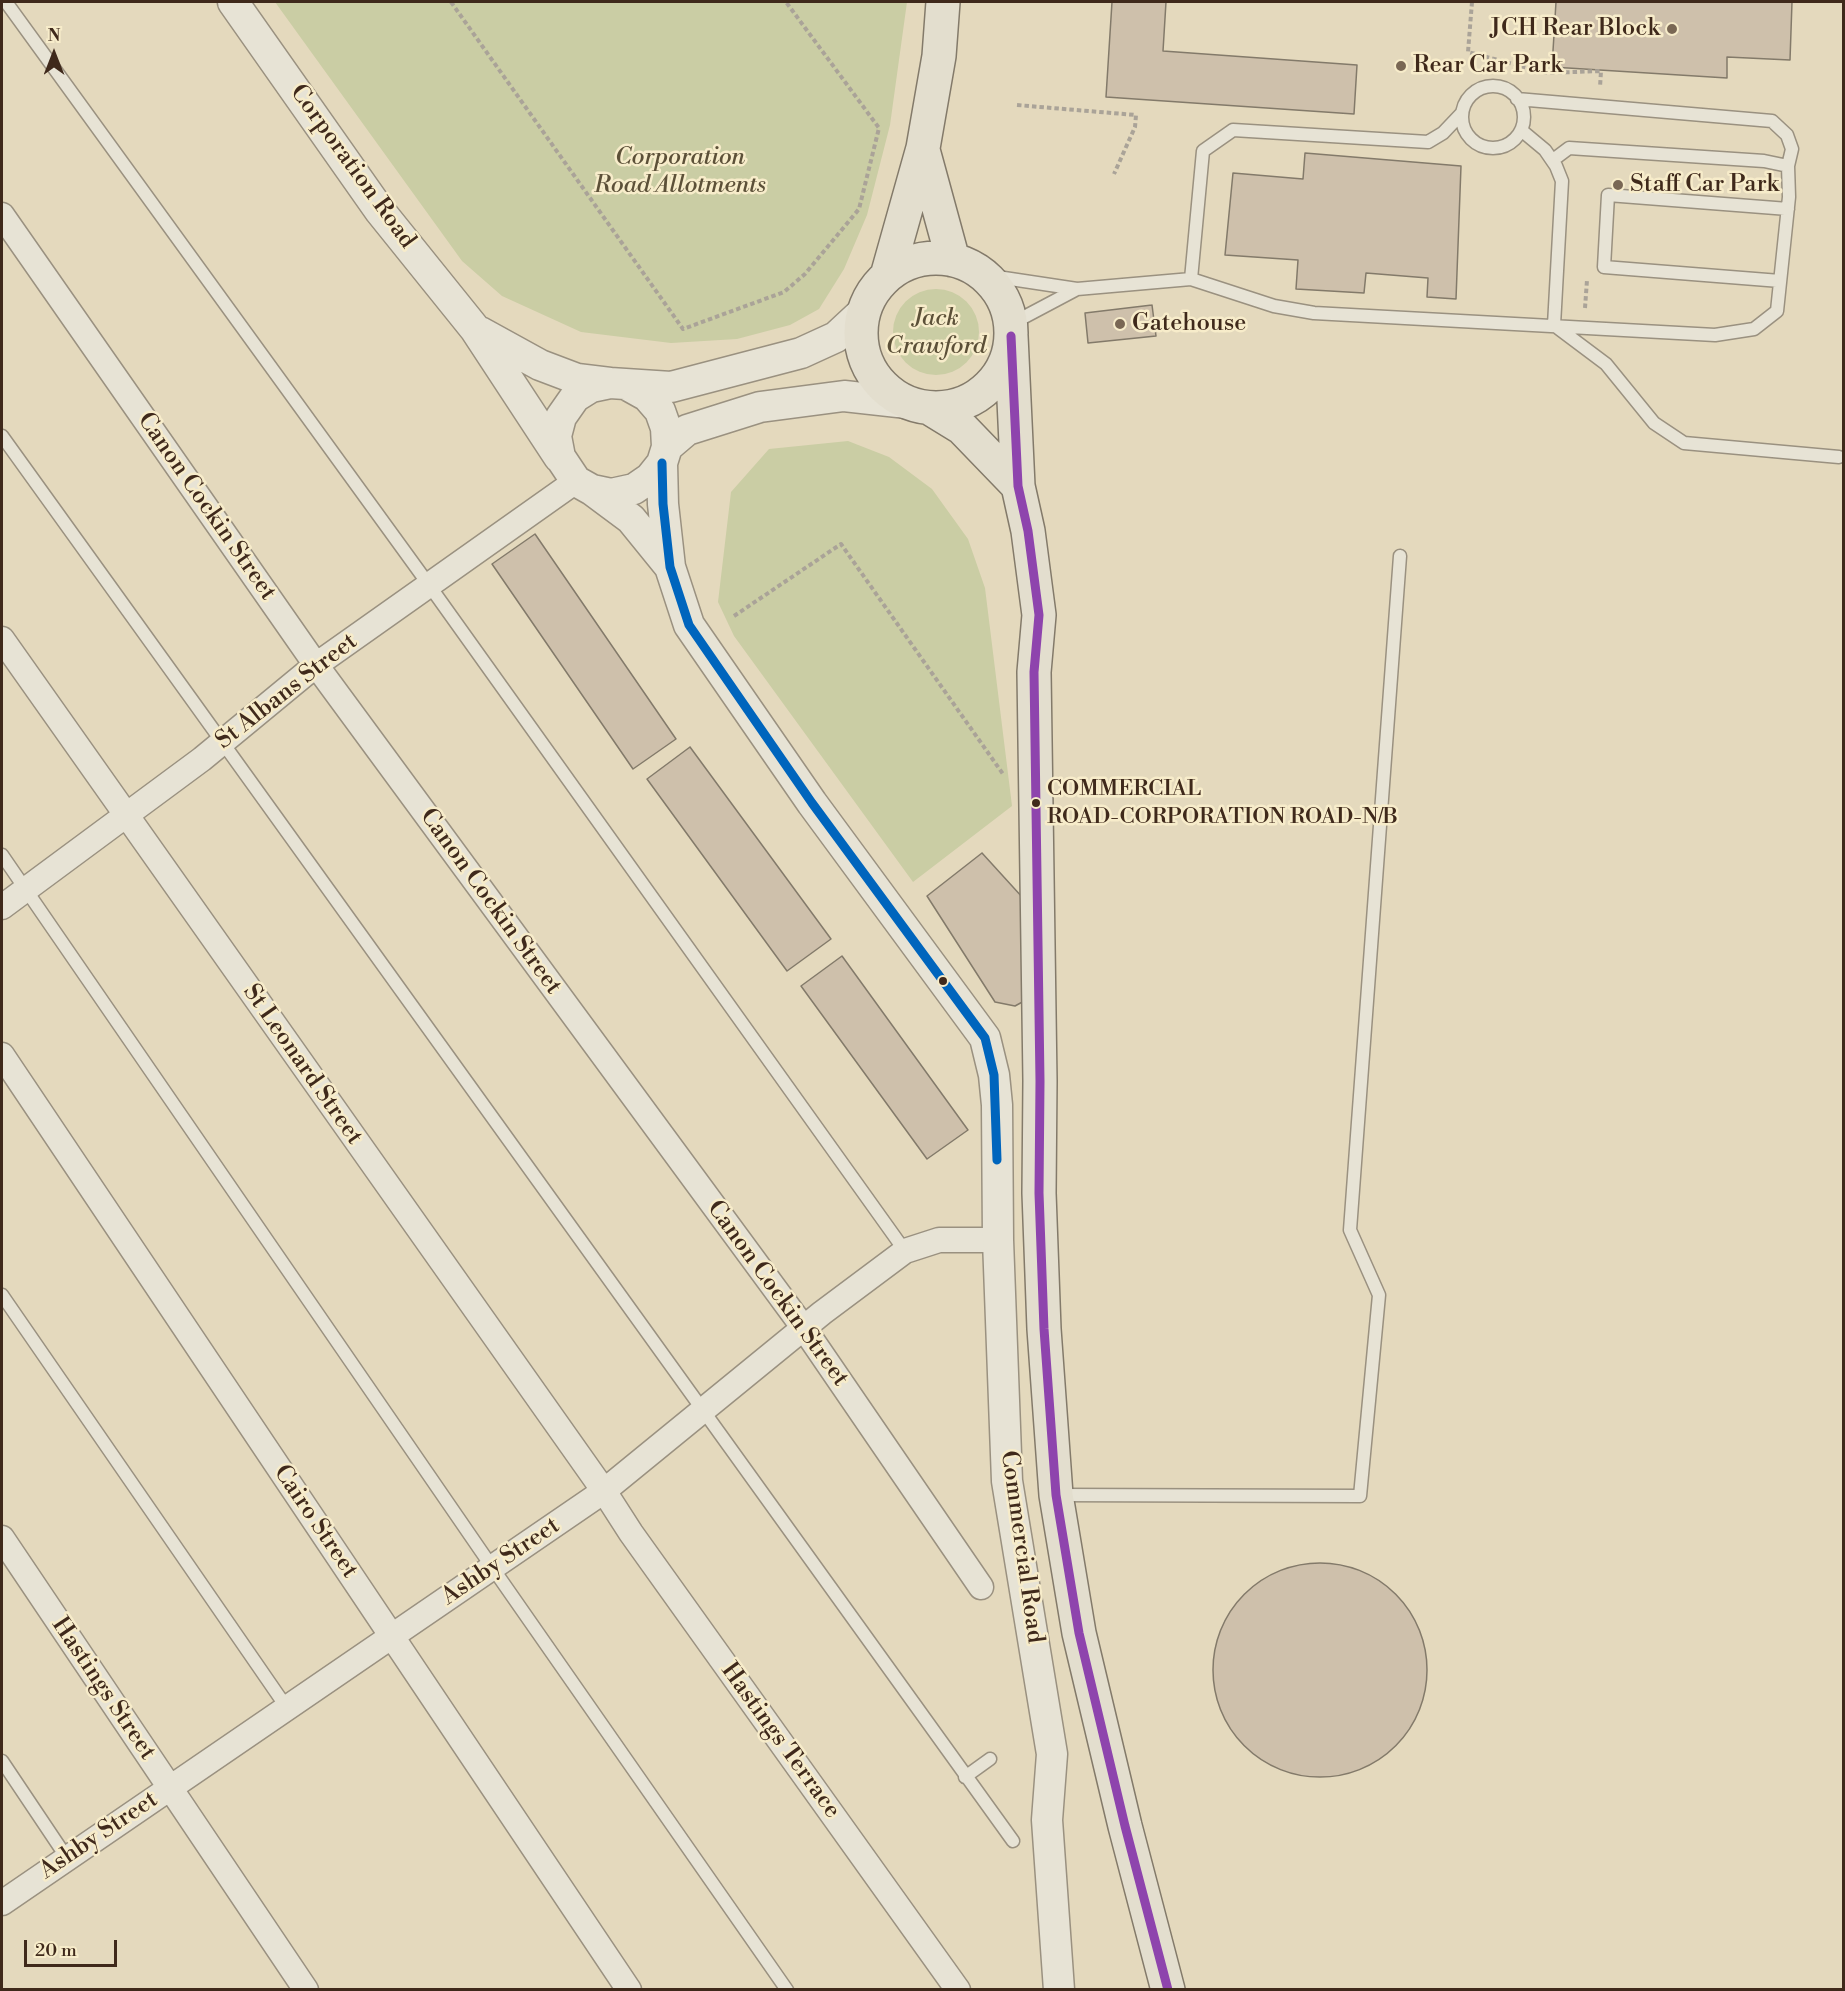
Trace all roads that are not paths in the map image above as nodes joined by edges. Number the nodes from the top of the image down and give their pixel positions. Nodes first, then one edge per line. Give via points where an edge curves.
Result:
1 (6, 2) edge
2 (232, 2) edge
3 (943, 2) edge
4 (1517, 99) junction
5 (1462, 113) junction
6 (1521, 130) junction
7 (923, 148) junction
8 (1553, 160) junction
9 (1788, 166) junction
10 (1788, 209) junction
11 (2, 215) edge
12 (953, 260) junction
13 (984, 275) junction
14 (887, 276) junction
15 (1191, 279) junction
16 (1780, 281) junction
17 (1077, 289) junction
18 (865, 310) junction
19 (1554, 325) junction
20 (475, 329) junction
21 (1011, 330) junction
22 (620, 385) junction
23 (919, 406) junction
24 (2, 436) edge
25 (664, 455) junction
26 (1839, 458) dead end
27 (576, 476) junction
28 (1018, 486) junction
29 (1400, 556) dead end
30 (670, 567) junction
31 (429, 585) junction
32 (2, 639) edge
33 (316, 664) junction
34 (222, 742) junction
35 (126, 816) junction
36 (2, 855) edge
37 (26, 889) junction
38 (2, 907) edge
39 (960, 1004) joint
40 (2, 1054) edge
41 (998, 1240) junction
42 (905, 1251) junction
43 (2, 1295) edge
44 (803, 1328) junction
45 (701, 1411) junction
46 (604, 1491) junction
47 (1056, 1495) junction
48 (2, 1538) edge
49 (492, 1568) junction
50 (981, 1587) dead end
51 (392, 1636) junction
52 (287, 1708) junction
53 (990, 1759) dead end
54 (2, 1761) edge
55 (965, 1777) junction
56 (170, 1788) junction
57 (1013, 1841) dead end
58 (67, 1858) junction
59 (2, 1903) edge
60 (306, 1989) edge
61 (629, 1989) edge
62 (787, 1989) edge
63 (958, 1989) edge
64 (1059, 1989) edge
65 (1168, 1989) edge

1 - 31 lane
2 - 20 street, Corporation Road via 380,211
3 - 7 highway via 939,56
4 - 5 lane via 1505,89 1487,87 1471,96
4 - 6 lane via 1523,114
4 - 9 lane via 1772,121 1787,135 1792,149
5 - 6 lane via 1465,132 1479,146 1499,148
5 - 15 lane via 1428,142 1233,130 1203,151
6 - 8 lane
7 - 12 highway
7 - 14 highway
8 - 9 lane via 1569,148 1764,161
8 - 19 lane via 1562,182
9 - 10 lane
10 - 16 lane
10 - 16 lane via 1608,195 1604,267
11 - 33 street, Canon Cockin Street
12 - 13 highway
12 - 14 highway via 908,264
13 - 17 lane
13 - 21 highway via 1000,295
14 - 18 highway
15 - 17 lane
15 - 19 lane via 1274,306 1314,313
16 - 19 lane via 1777,311 1754,329 1715,335
17 - 21 lane
18 - 22 street, Corporation Road via 836,337 801,353 671,387
18 - 23 highway via 861,335 870,369 886,390
19 - 26 lane via 1606,364 1654,423 1684,443
20 - 22 street, Corporation Road via 540,365 578,379
20 - 27 street, Corporation Road
21 - 23 highway via 1006,362 991,386 968,402
21 - 28 highway, Commercial Road
22 - 25 street, Corporation Road via 647,396 660,411 666,428
22 - 27 street, Corporation Road via 591,387 575,397 561,417 556,436
23 - 25 street via 844,396 760,406 687,430
23 - 28 highway via 962,428
24 - 34 lane
25 - 27 street via 650,478 634,489 611,494
25 - 30 street, Corporation Road
27 - 30 street, Corporation Road via 631,519
27 - 31 street, St Albans Street
28 - 47 highway, Commercial Road via 1039,615 1034,672 1041,1081 1039,1193
29 - 47 lane via 1350,1230 1379,1295 1360,1496
30 - 39 street, Corporation Road via 689,626 812,803
31 - 33 street, St Albans Street
31 - 42 lane
32 - 35 street, St Leonard Street
33 - 34 street, St Albans Street
33 - 44 street, Canon Cockin Street
34 - 35 street, St Albans Street
34 - 45 lane
35 - 37 street, St Albans Street
35 - 46 street, St Leonard Street
36 - 37 lane
37 - 38 street, St Albans Street
37 - 49 lane
39 - 41 street, Commercial Road via 985,1038 994,1075
40 - 51 street, Cairo Street
41 - 42 street, Ashby Street via 939,1240
41 - 64 street, Commercial Road via 1007,1481 1052,1754 1047,1820
42 - 44 street, Ashby Street
43 - 52 lane
44 - 45 street, Ashby Street
44 - 50 street, Canon Cockin Street
45 - 46 street, Ashby Street
45 - 55 lane
46 - 49 street, Ashby Street
46 - 63 street, Hastings Terrace
47 - 65 highway, Commercial Road via 1079,1633
48 - 56 street, Hastings Street
49 - 51 street, Ashby Street
49 - 62 lane
51 - 52 street, Ashby Street
51 - 61 street, Cairo Street
52 - 56 street, Ashby Street
53 - 55 lane
54 - 58 lane
55 - 57 lane
56 - 58 street, Ashby Street
56 - 60 street, Hastings Street
58 - 59 street, Ashby Street

